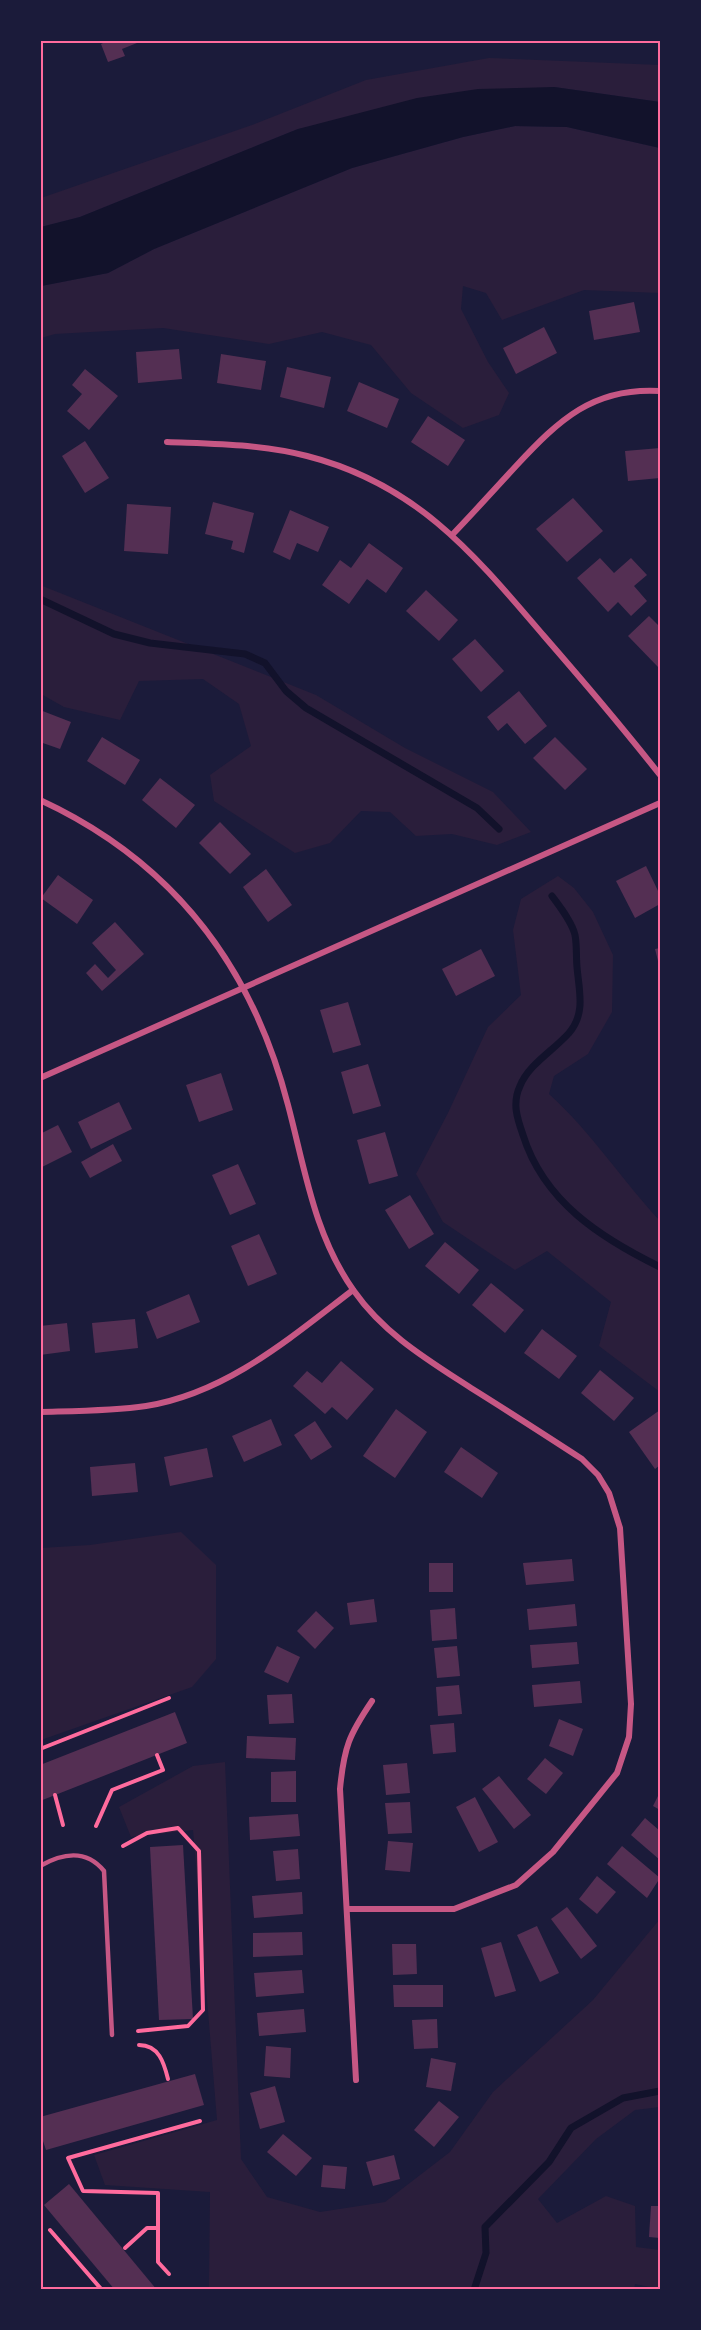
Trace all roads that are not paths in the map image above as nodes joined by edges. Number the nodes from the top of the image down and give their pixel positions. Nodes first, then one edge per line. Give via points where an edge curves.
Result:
1 (660, 391) edge
2 (167, 442) dead end
3 (453, 534) junction
4 (660, 775) edge
5 (40, 800) edge
6 (660, 803) edge
7 (246, 988) junction
8 (40, 1078) edge
9 (353, 1290) junction
10 (40, 1412) edge
11 (372, 1701) dead end
12 (40, 1866) edge
13 (347, 1909) junction
14 (112, 2034) dead end
15 (356, 2080) dead end

1 - 3 street via 616,394 576,410 552,427
2 - 3 street via 259,446 329,462 393,491
3 - 4 street
5 - 7 street via 107,836 155,874 202,925
6 - 7 street
7 - 8 street
7 - 9 street via 273,1051 315,1215
9 - 10 street via 262,1359 206,1388 146,1406
9 - 13 street via 409,1347 582,1459 598,1475 609,1493 620,1528 631,1704 629,1737 617,1773 553,1851 516,1885 454,1909
11 - 13 street via 349,1735 343,1757 340,1789
12 - 14 lane via 66,1855 83,1856 96,1861 104,1872
13 - 15 street

